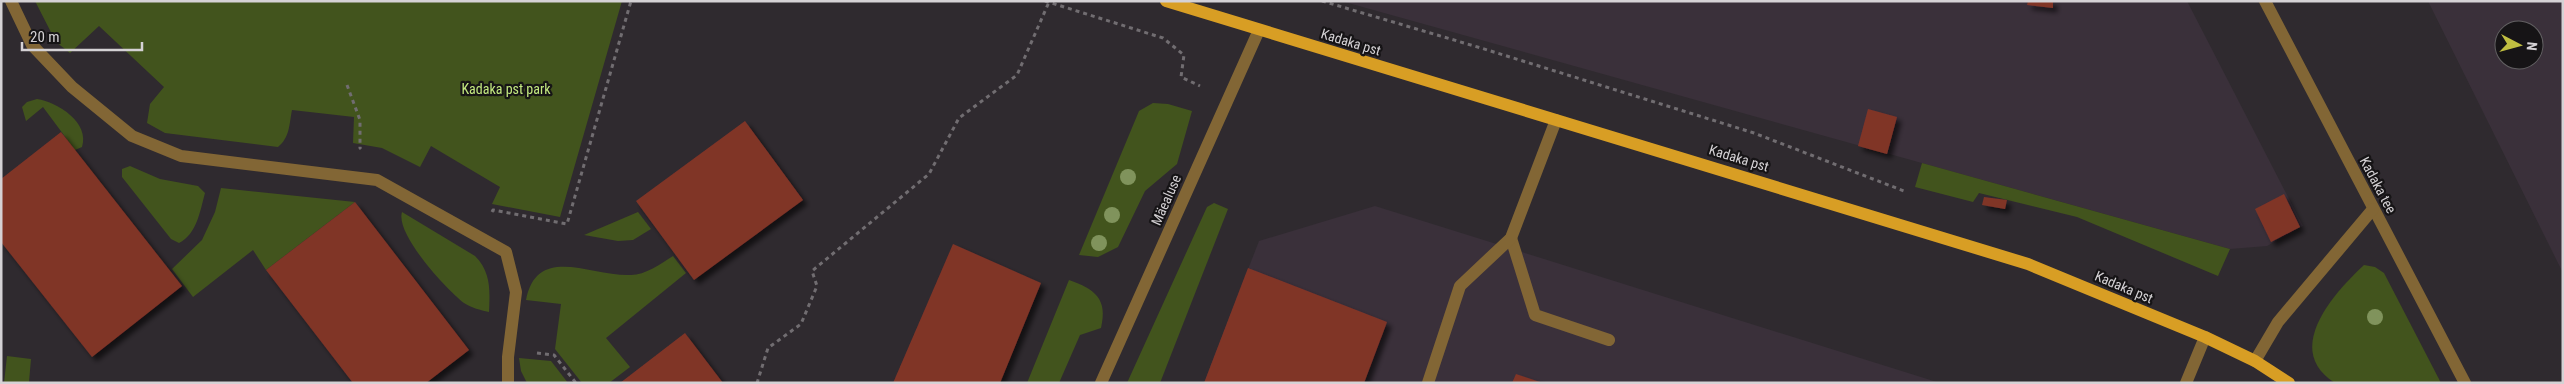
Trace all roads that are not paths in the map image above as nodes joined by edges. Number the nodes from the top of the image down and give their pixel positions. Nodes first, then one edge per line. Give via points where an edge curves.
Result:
1 (11, 1) edge
2 (1166, 1) edge
3 (2265, 1) edge
4 (1259, 30) junction
5 (1556, 120) junction
6 (2374, 209) junction
7 (1511, 238) junction
8 (2205, 338) junction
9 (1609, 340) dead end
10 (2255, 362) junction
11 (508, 383) edge
12 (1101, 383) edge
13 (1428, 383) edge
14 (2186, 383) edge
15 (2289, 383) edge
16 (2466, 383) edge

1 - 11 street via 32,45 72,86 132,136 181,156 377,180 506,252 516,292
2 - 4 main road, Kadaka pst
3 - 6 street, Kadaka tee
4 - 5 main road, Kadaka pst
4 - 12 street, Mäealuse
5 - 7 street
5 - 8 main road, Kadaka pst via 2028,264
6 - 10 street via 2278,322
6 - 16 street, Kadaka tee
7 - 9 street via 1535,315
7 - 13 street via 1460,286
8 - 10 main road, Kadaka pst
8 - 14 street
10 - 15 main road, Kadaka pst

